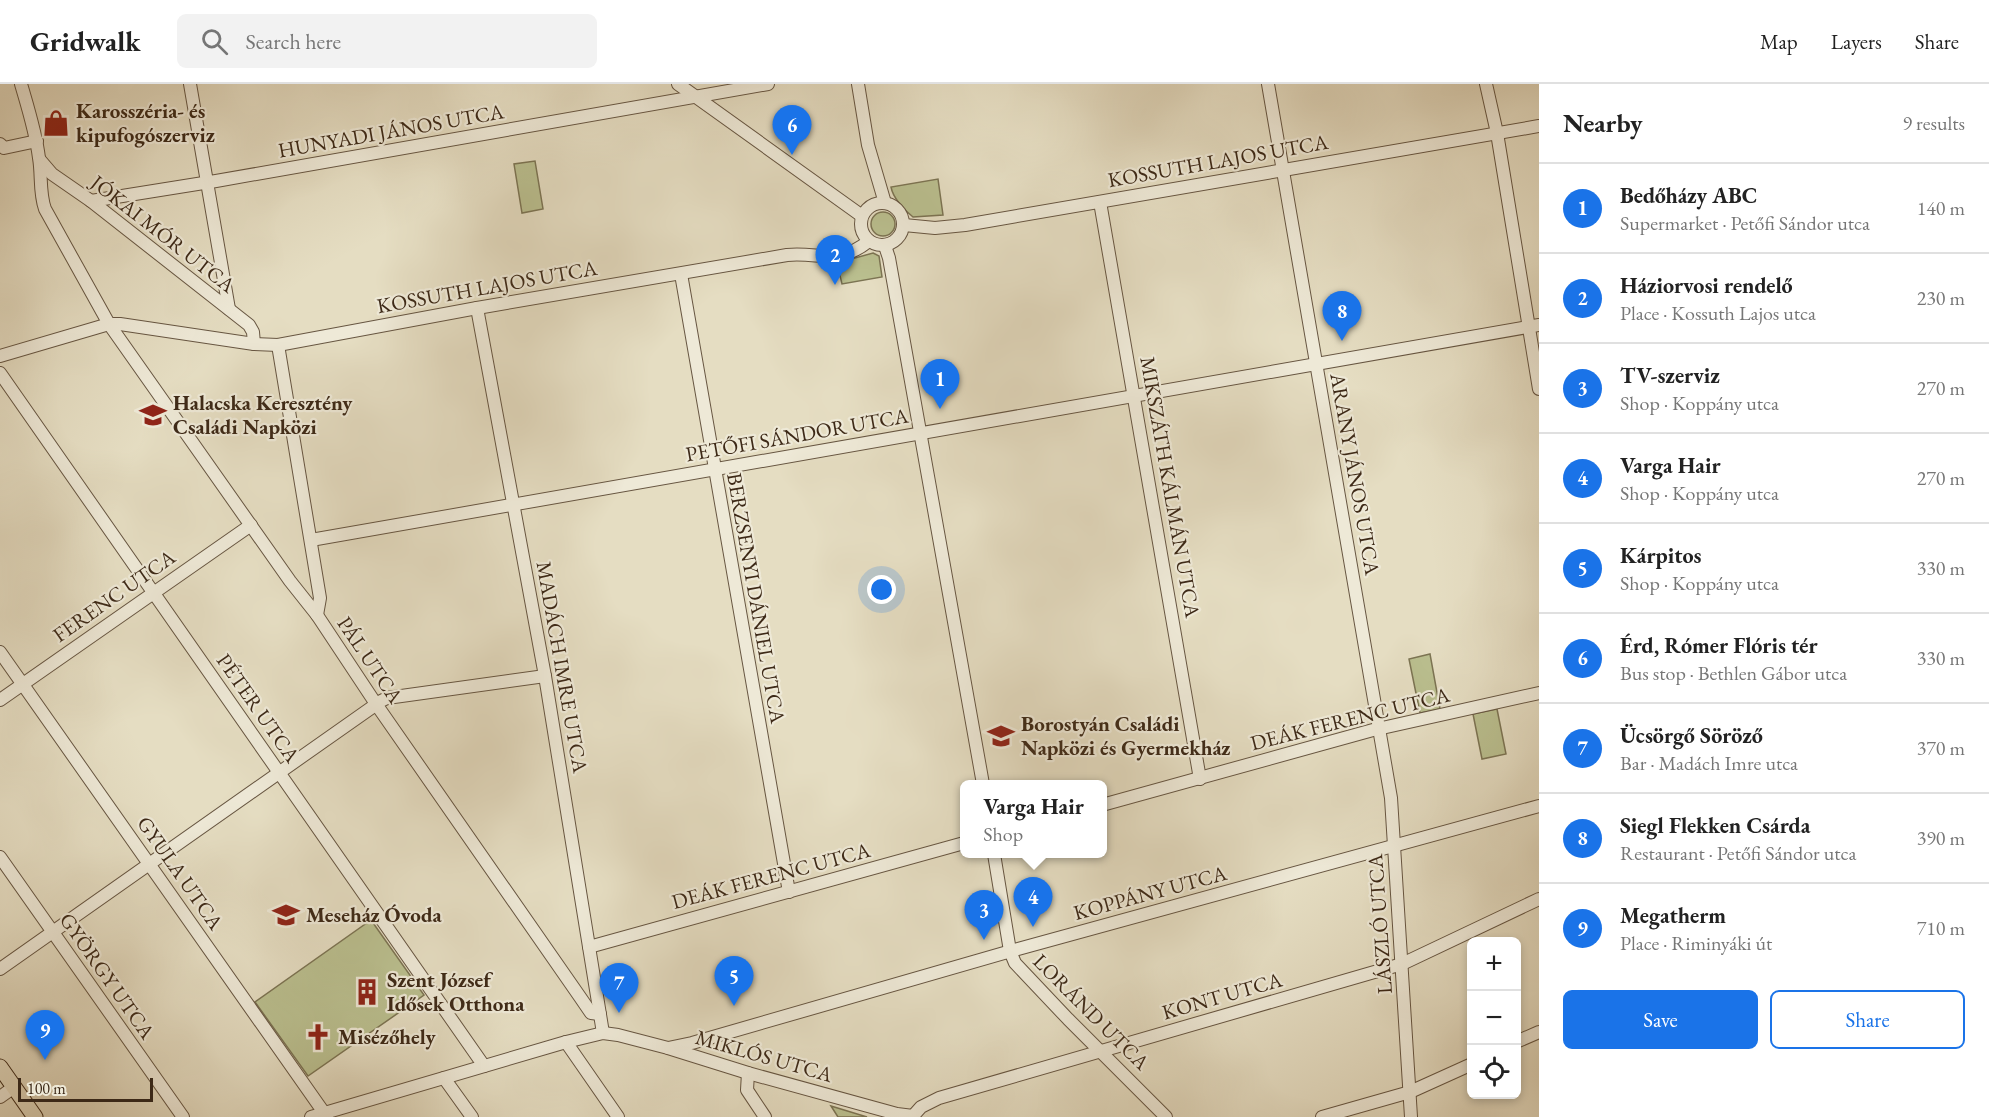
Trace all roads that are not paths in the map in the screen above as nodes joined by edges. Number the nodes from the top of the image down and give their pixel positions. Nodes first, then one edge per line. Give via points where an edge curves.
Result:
1 (21, 84) edge
2 (190, 84) edge
3 (678, 84) edge
4 (768, 84) edge
5 (858, 84) edge
6 (1268, 84) edge
7 (1486, 84) edge
8 (696, 98) junction
9 (1539, 126) edge
10 (1497, 133) junction
11 (37, 141) junction
12 (0, 144) edge
13 (40, 160) junction
14 (1282, 170) junction
15 (207, 182) junction
16 (91, 201) junction
17 (1100, 202) junction
18 (885, 203) junction
19 (862, 216) junction
20 (904, 225) junction
21 (868, 241) junction
22 (885, 246) junction
23 (681, 274) junction
24 (477, 308) junction
25 (229, 309) junction
26 (109, 324) junction
27 (1534, 326) edge
28 (254, 344) junction
29 (278, 345) junction
30 (0, 356) edge
31 (1316, 365) junction
32 (0, 373) edge
33 (1539, 388) edge
34 (1135, 397) junction
35 (921, 434) junction
36 (714, 469) junction
37 (514, 506) junction
38 (251, 525) junction
39 (310, 540) junction
40 (152, 592) junction
41 (317, 615) junction
42 (0, 652) edge
43 (544, 676) junction
44 (23, 685) junction
45 (1539, 693) edge
46 (0, 700) edge
47 (375, 704) junction
48 (1380, 729) junction
49 (279, 773) junction
50 (1200, 779) junction
51 (981, 780) edge
52 (1107, 804) edge
53 (1539, 806) edge
54 (960, 844) edge
55 (1394, 846) junction
56 (0, 857) edge
57 (995, 858) edge
58 (149, 864) junction
59 (789, 892) junction
60 (1539, 899) edge
61 (52, 933) junction
62 (589, 946) junction
63 (1010, 951) junction
64 (1402, 964) junction
65 (0, 969) edge
66 (600, 1014) junction
67 (1539, 1032) edge
68 (603, 1033) junction
69 (1521, 1040) edge
70 (566, 1042) junction
71 (668, 1048) junction
72 (1101, 1050) junction
73 (484, 1066) junction
74 (1467, 1066) edge
75 (0, 1067) edge
76 (748, 1073) junction
77 (444, 1077) junction
78 (14, 1087) junction
79 (1410, 1092) junction
80 (0, 1097) edge
81 (326, 1115) edge
82 (913, 1116) edge
83 (35, 1117) edge
84 (183, 1117) edge
85 (311, 1117) edge
86 (472, 1117) edge
87 (618, 1117) edge
88 (765, 1117) edge
89 (1166, 1117) edge
90 (1322, 1117) edge
91 (1411, 1117) edge

1 - 11 street, PÁL UTCA
2 - 15 street
3 - 8 street
4 - 8 street, HUNYADI JÁNOS UTCA
5 - 18 street via 868,145
6 - 14 street, ARANY JÁNOS UTCA
7 - 10 street
8 - 15 street, HUNYADI JÁNOS UTCA
8 - 19 street
9 - 10 street, KOSSUTH LAJOS UTCA
10 - 14 street, KOSSUTH LAJOS UTCA
10 - 27 street
11 - 12 street via 4,148
11 - 13 street, PÁL UTCA
13 - 16 street, JÓKAI MÓR UTCA via 52,174
13 - 26 street, PÁL UTCA via 45,209
14 - 17 street, KOSSUTH LAJOS UTCA
14 - 31 street, ARANY JÁNOS UTCA
15 - 16 street, HUNYADI JÁNOS UTCA
15 - 25 street
16 - 25 street, JÓKAI MÓR UTCA
17 - 20 street, KOSSUTH LAJOS UTCA via 965,225
17 - 34 street, MIKSZÁTH KÁLMÁN UTCA
18 - 19 street via 872,206
18 - 20 street via 900,213
19 - 21 street via 861,230
20 - 22 street via 898,239
21 - 22 street
21 - 23 street, KOSSUTH LAJOS UTCA via 850,253 834,257 787,255
22 - 35 street
23 - 24 street, KOSSUTH LAJOS UTCA
23 - 36 street, BERZSENYI DÁNIEL UTCA
24 - 29 street, KOSSUTH LAJOS UTCA
24 - 37 street, MADÁCH IMRE UTCA
25 - 28 street, JÓKAI MÓR UTCA via 249,326
26 - 28 street, KOSSUTH LAJOS UTCA
26 - 30 street, KOSSUTH LAJOS UTCA
26 - 38 street, PÁL UTCA
27 - 31 street, PETŐFI SÁNDOR UTCA
27 - 33 street
28 - 29 street, KOSSUTH LAJOS UTCA
29 - 39 street
31 - 34 street, PETŐFI SÁNDOR UTCA
31 - 48 street, ARANY JÁNOS UTCA
32 - 40 street, PÉTER UTCA
34 - 35 street, PETŐFI SÁNDOR UTCA
34 - 50 street, MIKSZÁTH KÁLMÁN UTCA
35 - 36 street, PETŐFI SÁNDOR UTCA
35 - 51 street
36 - 37 street, PETŐFI SÁNDOR UTCA
36 - 59 street, BERZSENYI DÁNIEL UTCA
37 - 39 street, PETŐFI SÁNDOR UTCA
37 - 43 street, MADÁCH IMRE UTCA
38 - 40 street, FERENC UTCA
38 - 41 street, PÁL UTCA
39 - 41 street via 320,598
40 - 44 street, FERENC UTCA
40 - 49 street, PÉTER UTCA
41 - 47 street, PÁL UTCA
42 - 44 street, GYULA UTCA
43 - 47 street via 387,698
43 - 62 street, MADÁCH IMRE UTCA
44 - 46 street, FERENC UTCA
44 - 58 street, GYULA UTCA
45 - 48 street, DEÁK FERENC UTCA
47 - 49 street
47 - 66 street, PÁL UTCA via 591,1013
48 - 50 street, DEÁK FERENC UTCA
48 - 55 street, LÁSZLÓ UTCA
49 - 58 street
49 - 73 street, PÉTER UTCA
50 - 52 street, DEÁK FERENC UTCA
53 - 55 street, KOPPÁNY UTCA
54 - 59 street, DEÁK FERENC UTCA
55 - 63 street, KOPPÁNY UTCA
55 - 64 street, LÁSZLÓ UTCA
56 - 61 street, GYÖRGY UTCA
57 - 63 street, LORÁND UTCA
58 - 61 street
58 - 81 street, GYULA UTCA
59 - 62 street, DEÁK FERENC UTCA
60 - 64 street, KONT UTCA
61 - 65 street
61 - 84 street, GYÖRGY UTCA
62 - 66 street, MADÁCH IMRE UTCA
63 - 71 street, KOPPÁNY UTCA
63 - 72 street, LORÁND UTCA via 1015,963
64 - 72 street, KONT UTCA
64 - 79 street, LÁSZLÓ UTCA
66 - 68 street, MADÁCH IMRE UTCA
67 - 69 street
68 - 70 street
68 - 71 street, MIKLÓS UTCA
70 - 73 street
70 - 87 street
71 - 76 street, MIKLÓS UTCA
72 - 82 street, KONT UTCA via 939,1098
72 - 89 street, LORÁND UTCA
73 - 77 street
74 - 79 street
75 - 78 main road
76 - 82 street, MIKLÓS UTCA
76 - 88 street via 747,1090
77 - 81 street
77 - 86 street
78 - 80 street
78 - 83 main road
79 - 90 street
79 - 91 street, LÁSZLÓ UTCA
81 - 85 street

